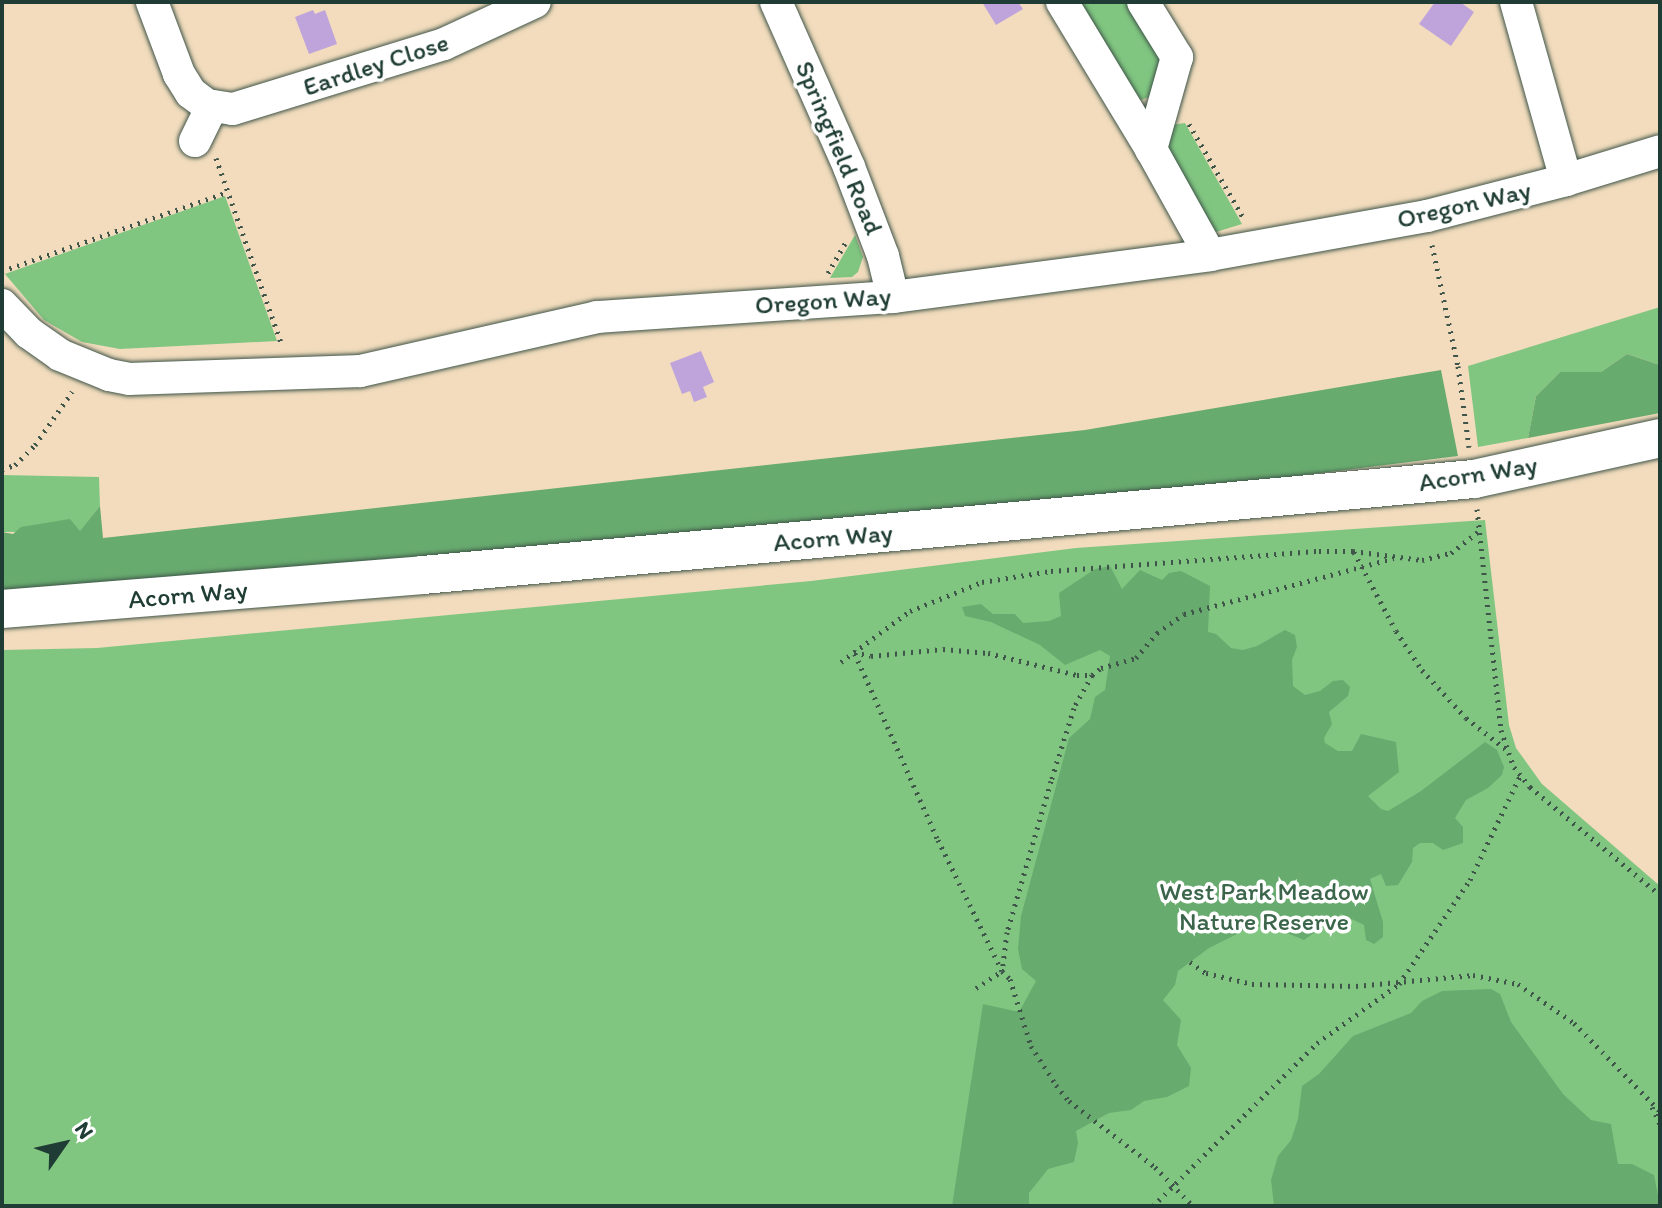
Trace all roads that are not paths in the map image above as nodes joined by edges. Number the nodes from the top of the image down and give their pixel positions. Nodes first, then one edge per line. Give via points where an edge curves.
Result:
1 (152, 2) edge
2 (535, 2) edge
3 (776, 2) edge
4 (1062, 2) edge
5 (1143, 2) edge
6 (1516, 2) edge
7 (1151, 149) junction
8 (1660, 151) edge
9 (1566, 180) junction
10 (1210, 255) junction
11 (893, 297) junction
12 (2, 305) edge
13 (1660, 438) edge
14 (2, 609) edge

1 - 2 street, Eardley Close via 184,84 198,99 203,123 444,44
3 - 11 street, Springfield Road via 865,208
4 - 7 street
5 - 7 street via 1177,57
6 - 9 street
7 - 10 street
8 - 9 street, Oregon Way
9 - 10 street, Oregon Way via 1427,216
10 - 11 street, Oregon Way
11 - 12 street, Oregon Way via 618,314 360,371 152,380 109,375 45,346
13 - 14 street, Acorn Way via 1474,479

